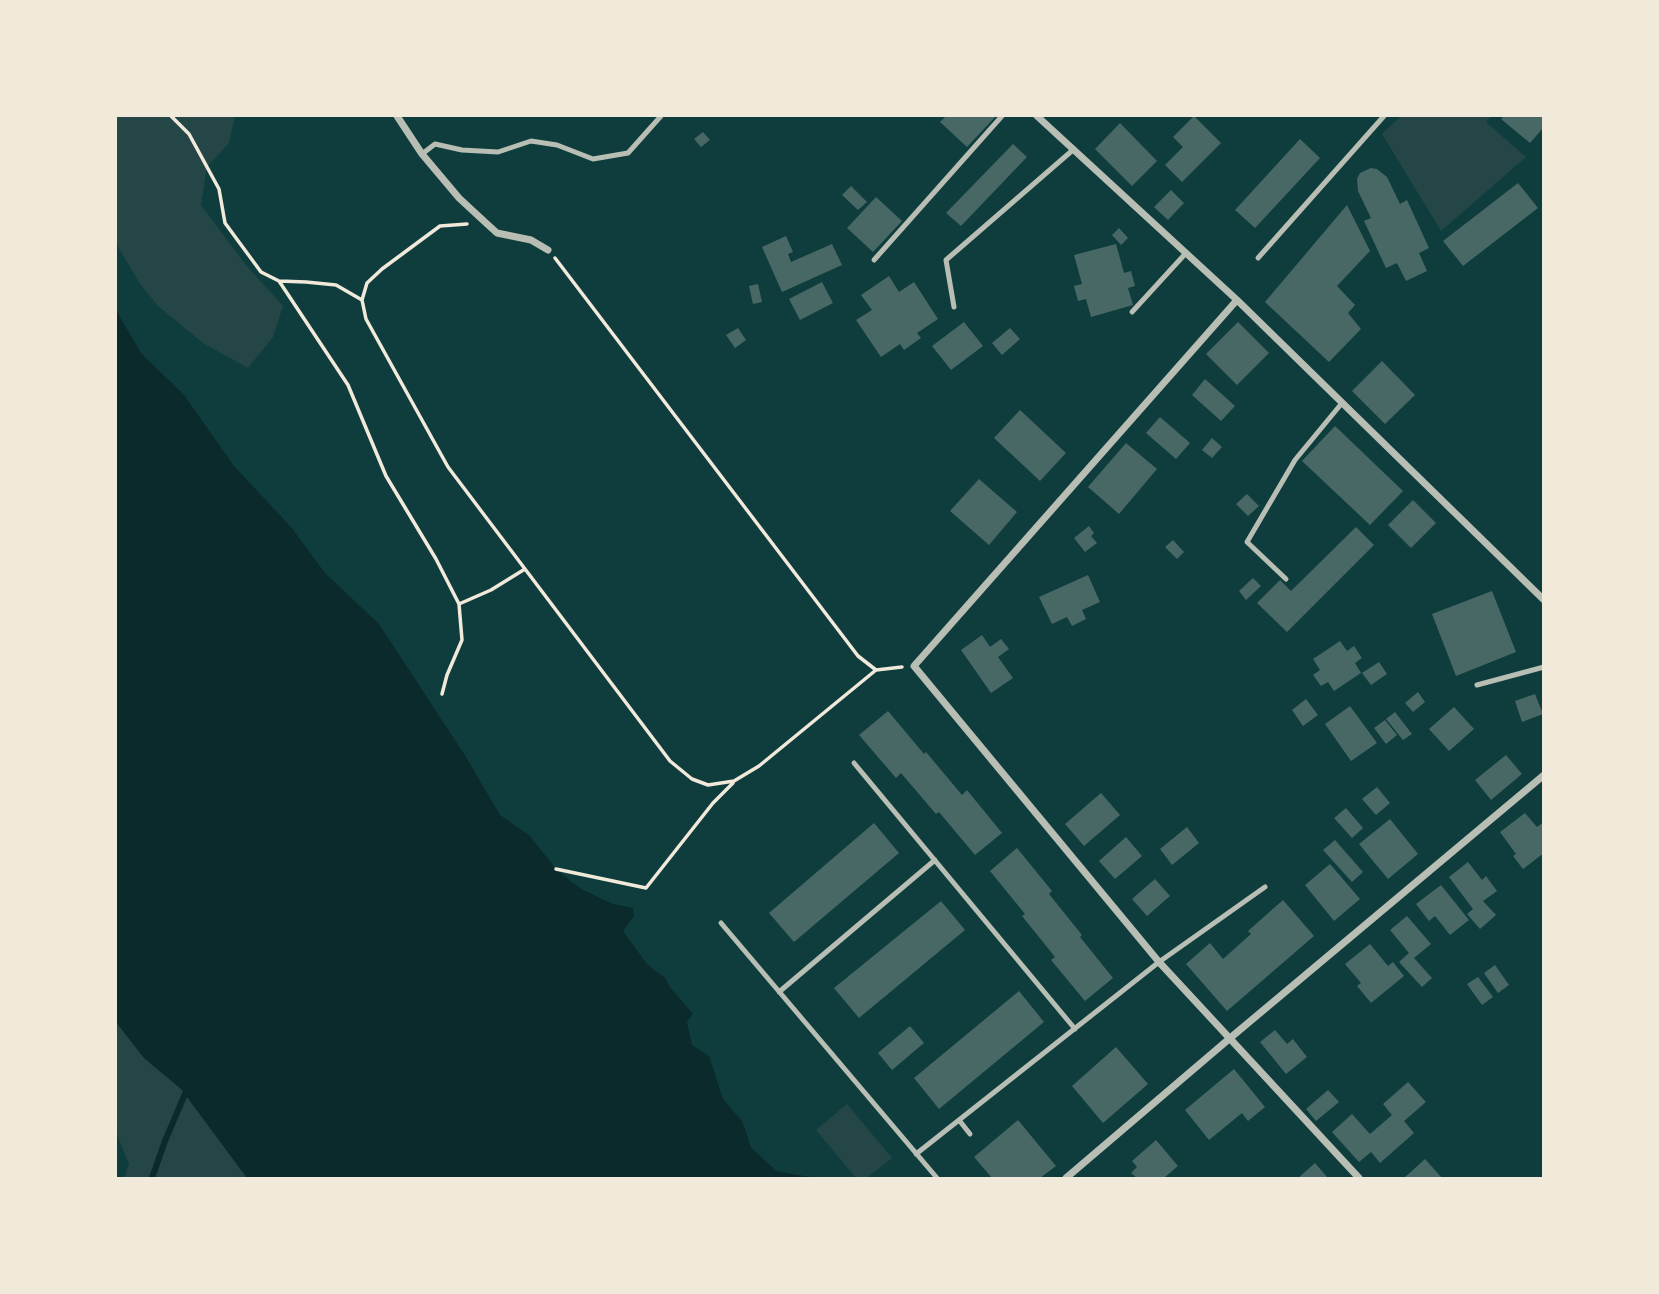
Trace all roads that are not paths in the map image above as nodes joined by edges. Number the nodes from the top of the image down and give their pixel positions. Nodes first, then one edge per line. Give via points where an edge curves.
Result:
1 (397, 116) edge
2 (661, 116) edge
3 (1002, 116) edge
4 (1037, 116) edge
5 (1384, 116) edge
6 (1074, 149) junction
7 (422, 154) junction
8 (548, 250) road end
9 (1186, 253) junction
10 (1258, 258) dead end
11 (874, 260) dead end
12 (1237, 300) junction
13 (954, 306) dead end
14 (1132, 312) dead end
15 (1342, 403) junction
16 (1286, 579) dead end
17 (1544, 600) edge
18 (1544, 667) edge
19 (1477, 685) dead end
20 (854, 763) dead end
21 (1544, 775) edge
22 (935, 860) junction
23 (1265, 887) dead end
24 (721, 923) dead end
25 (1158, 962) junction
26 (779, 992) junction
27 (1074, 1029) junction
28 (1229, 1039) junction
29 (959, 1120) junction
30 (970, 1134) dead end
31 (916, 1154) junction
32 (937, 1178) edge
33 (1066, 1178) edge
34 (1359, 1178) edge

1 - 7 street
2 - 7 lane via 628,153 593,159 531,141 498,152 435,144
3 - 11 lane
4 - 6 street
5 - 10 lane
6 - 9 street
6 - 13 lane via 946,260
7 - 8 street via 497,233 531,240
9 - 12 street
9 - 14 lane
12 - 15 street
12 - 25 street via 914,666
15 - 16 lane via 1295,460 1247,542
15 - 17 street
18 - 19 lane
20 - 22 lane
21 - 28 street
22 - 26 lane
22 - 27 lane
23 - 25 lane
24 - 26 lane
25 - 27 lane
25 - 28 street
26 - 31 lane
27 - 29 lane
28 - 33 street
28 - 34 street
29 - 30 lane
29 - 31 lane
31 - 32 lane

